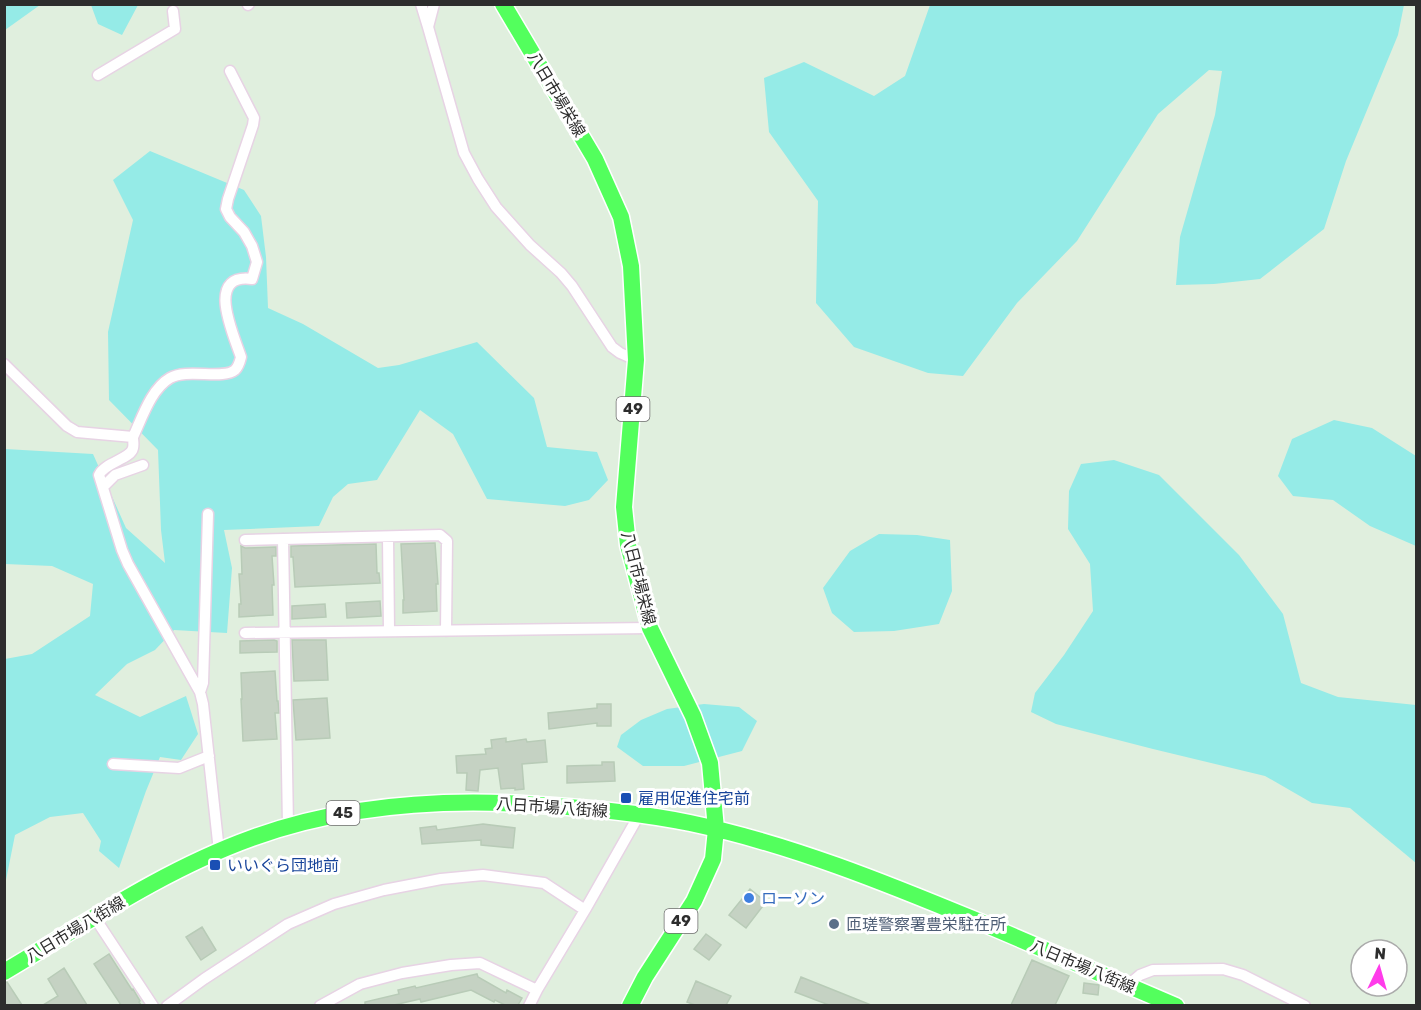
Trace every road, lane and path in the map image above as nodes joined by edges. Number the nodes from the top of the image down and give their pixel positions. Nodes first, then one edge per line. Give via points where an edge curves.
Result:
1 (421, 4) edge
2 (434, 4) edge
3 (503, 4) edge
4 (173, 11) dead end
5 (428, 27) junction
6 (230, 71) dead end
7 (98, 75) dead end
8 (636, 360) junction
9 (4, 364) edge
10 (133, 437) junction
11 (143, 465) dead end
12 (103, 487) junction
13 (208, 514) dead end
14 (388, 537) junction
15 (283, 539) junction
16 (245, 540) dead end
17 (650, 628) junction
18 (389, 631) junction
19 (446, 631) junction
20 (285, 632) junction
21 (245, 633) dead end
22 (200, 693) junction
23 (209, 756) junction
24 (112, 764) dead end
25 (639, 815) junction
26 (288, 826) junction
27 (716, 830) junction
28 (219, 851) junction
29 (585, 910) junction
30 (95, 918) junction
31 (4, 972) edge
32 (1128, 985) junction
33 (537, 990) junction
34 (153, 1005) edge
35 (167, 1005) edge
36 (320, 1005) edge
37 (529, 1005) edge
38 (630, 1005) edge
39 (1176, 1005) edge
40 (1305, 1005) edge

1 - 5 street
2 - 5 street
3 - 8 main road, 八日市場栄線 / 49 via 596,159 621,217 631,266
4 - 7 street via 174,29
5 - 8 street via 464,153 478,179 496,207 566,279 612,347
6 - 10 street via 254,118 226,209 244,232 257,262 252,279 232,281 226,289 227,316 241,357 228,373 182,374 162,384
8 - 17 main road, 八日市場栄線 / 49 via 624,507 628,545
9 - 10 street via 77,432
10 - 12 street via 131,453 100,471
11 - 12 street via 115,475
12 - 22 street via 128,564
13 - 22 street via 204,683
14 - 15 street
14 - 18 street
14 - 19 street via 440,535 447,541
15 - 16 street
15 - 20 street
17 - 19 street
17 - 27 main road, 八日市場栄線 / 49 via 707,753
18 - 19 street
18 - 20 street
20 - 21 street
20 - 26 street
22 - 23 street
23 - 24 street via 179,768
23 - 28 street
25 - 26 main road, 八日市場八街線 / 45 via 543,805 433,803 341,814
25 - 27 main road, 八日市場八街線 / 45
25 - 29 street
26 - 28 main road, 八日市場八街線 / 45
27 - 32 main road, 八日市場八街線 / 45 via 854,871
27 - 38 main road, 八日市場栄線 / 49 via 713,859 694,901
28 - 30 main road, 八日市場八街線 / 45 via 173,872
29 - 33 street
29 - 35 street via 544,883 483,875 384,890 334,904 288,924
30 - 31 main road, 八日市場八街線 / 45
30 - 34 street
32 - 39 main road, 八日市場八街線 / 45
32 - 40 street via 1153,970 1223,969
33 - 36 street via 480,963 451,965 360,984
33 - 37 street

